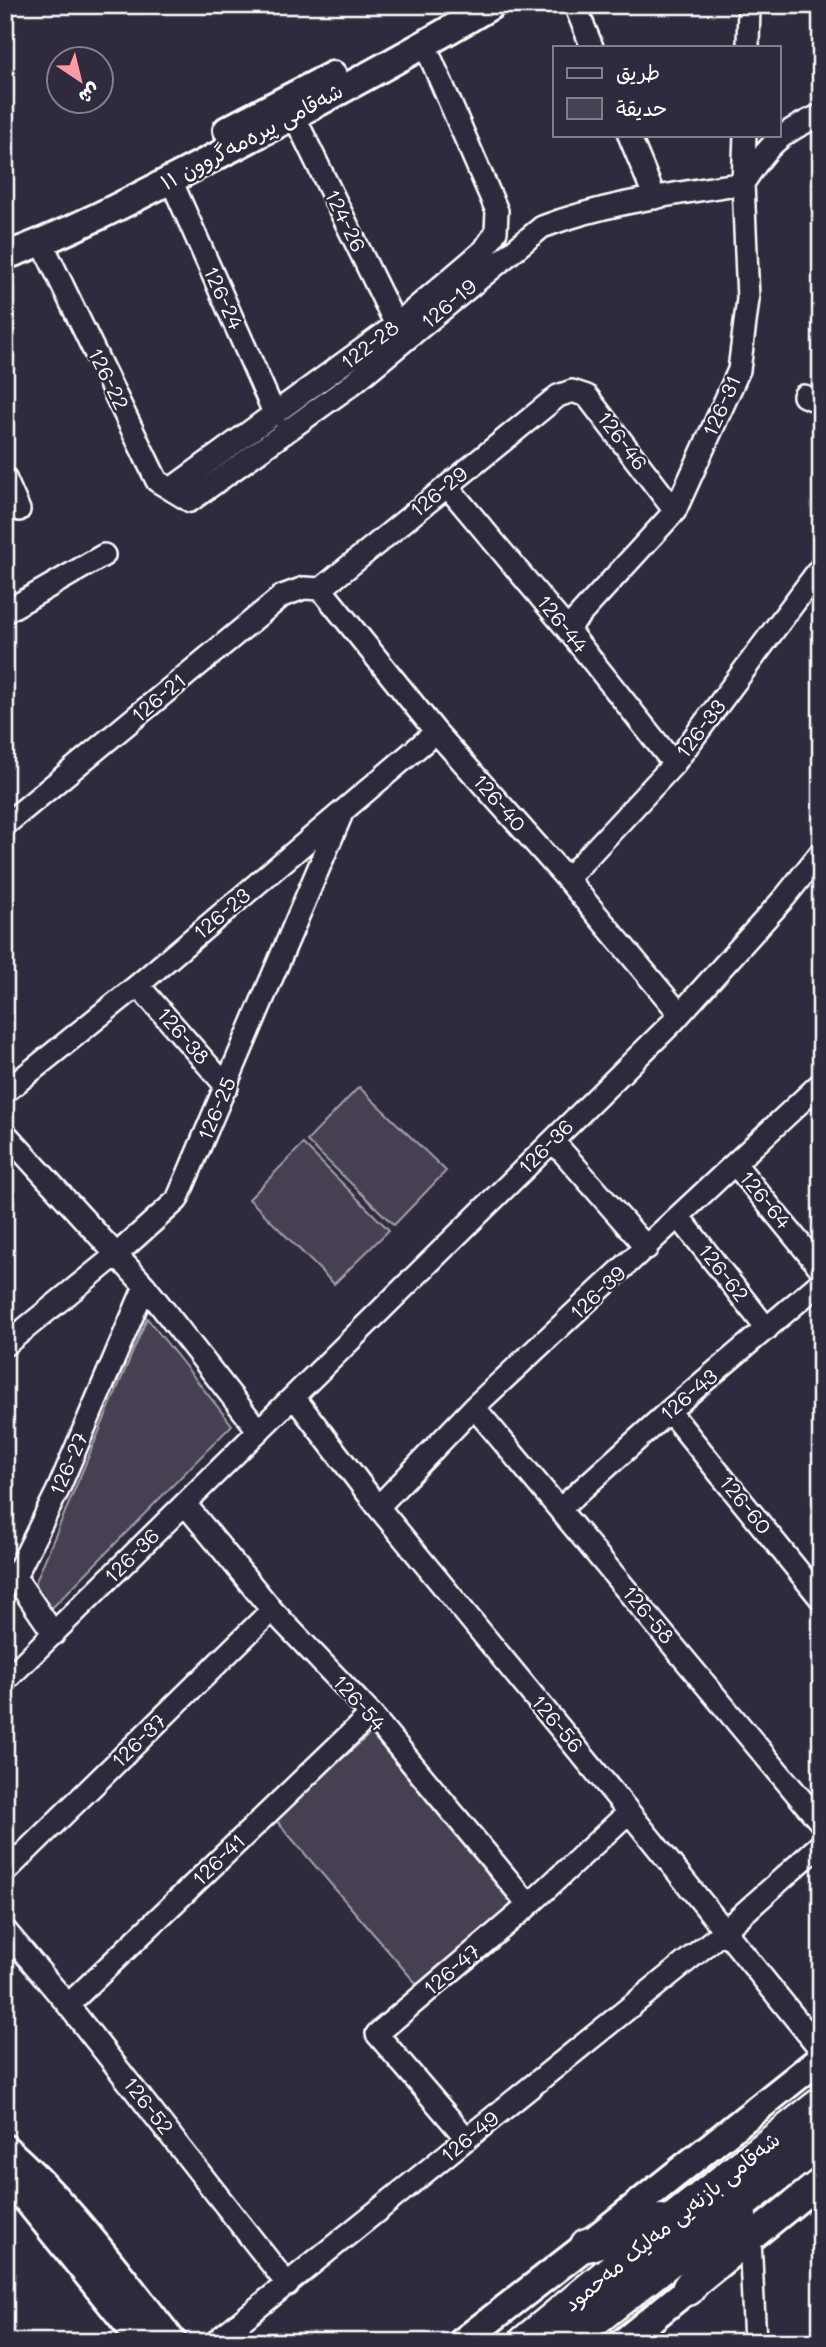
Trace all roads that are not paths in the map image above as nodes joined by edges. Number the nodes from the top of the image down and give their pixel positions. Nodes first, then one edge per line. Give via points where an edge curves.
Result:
1 (460, 5) edge
2 (492, 5) edge
3 (575, 5) edge
4 (749, 5) edge
5 (425, 45) junction
6 (592, 46) edge
7 (748, 46) edge
8 (821, 115) edge
9 (294, 116) junction
10 (629, 136) edge
11 (745, 136) edge
12 (171, 180) junction
13 (743, 183) junction
14 (655, 198) junction
15 (5, 239) edge
16 (42, 243) junction
17 (5, 256) edge
18 (396, 326) junction
19 (558, 396) joint
20 (275, 415) junction
21 (5, 478) edge
22 (447, 486) junction
23 (170, 489) junction
24 (190, 501) joint
25 (19, 510) dead end
26 (675, 511) junction
27 (104, 555) dead end
28 (821, 567) edge
29 (321, 589) junction
30 (5, 612) edge
31 (566, 629) junction
32 (436, 732) junction
33 (674, 764) junction
34 (343, 811) junction
35 (5, 825) edge
36 (821, 852) edge
37 (566, 879) junction
38 (138, 985) junction
39 (680, 1014) junction
40 (821, 1083) edge
41 (227, 1087) junction
42 (5, 1092) edge
43 (5, 1133) edge
44 (552, 1141) junction
45 (736, 1164) junction
46 (679, 1217) junction
47 (647, 1248) junction
48 (116, 1255) junction
49 (821, 1269) edge
50 (821, 1282) edge
51 (145, 1286) junction
52 (767, 1329) junction
53 (5, 1345) edge
54 (294, 1396) junction
55 (474, 1408) junction
56 (669, 1411) junction
57 (259, 1431) junction
58 (185, 1504) junction
59 (378, 1507) junction
60 (559, 1509) junction
61 (821, 1600) edge
62 (272, 1610) junction
63 (54, 1634) junction
64 (5, 1681) edge
65 (371, 1714) junction
66 (629, 1812) junction
67 (821, 1823) edge
68 (821, 1844) edge
69 (5, 1872) edge
70 (528, 1905) junction
71 (5, 1930) edge
72 (724, 1931) junction
73 (68, 2005) junction
74 (821, 2050) edge
75 (821, 2058) edge
76 (821, 2104) edge
77 (467, 2139) junction
78 (821, 2141) edge
79 (5, 2148) edge
80 (5, 2155) edge
81 (5, 2173) edge
82 (821, 2181) edge
83 (5, 2186) edge
84 (761, 2187) junction
85 (679, 2215) junction
86 (750, 2238) junction
87 (587, 2245) junction
88 (288, 2285) junction
89 (688, 2289) junction
90 (625, 2341) edge
91 (125, 2342) edge
92 (142, 2342) edge
93 (155, 2342) edge
94 (173, 2342) edge
95 (215, 2342) edge
96 (463, 2342) edge
97 (525, 2342) edge
98 (566, 2342) edge
99 (755, 2342) edge

1 - 15 main road, شەقامی پیرەمەگروون ١١ via 100,197
2 - 5 main road, شەقامی پیرەمەگروون ١١
3 - 6 street
4 - 7 street
5 - 9 main road, شەقامی پیرەمەگروون ١١
5 - 18 street, 122-28 via 497,211 496,232 484,250
8 - 13 street via 792,127 775,141
9 - 12 main road, شەقامی پیرەمەگروون ١١
9 - 18 street, 124-26
10 - 14 street
11 - 13 street, 126-31
12 - 16 main road, شەقامی پیرەمەگروون ١١
12 - 20 street, 126-24
13 - 14 street, 126-19
13 - 26 street, 126-31 via 748,299 738,370
14 - 24 street, 126-19 via 542,227 351,384
16 - 17 main road, شەقامی پیرەمەگروون ١١
16 - 23 street, 126-22 via 157,481
18 - 20 street, 122-28
19 - 22 street, 126-29
19 - 26 street, 126-46 via 572,391 587,396
20 - 23 street, 122-28
21 - 25 street
22 - 29 street, 126-29
22 - 31 street, 126-44
23 - 24 street, 126-22
26 - 31 street, 126-31
27 - 30 street
28 - 33 street, 126-33
29 - 32 street, 126-40
29 - 35 street, 126-21 via 304,588 282,596
31 - 33 street, 126-44
32 - 34 street, 126-23
32 - 37 street, 126-40
33 - 37 street, 126-33
34 - 38 street, 126-23
34 - 41 street, 126-25
36 - 39 street, 126-36
37 - 39 street, 126-40
38 - 41 street, 126-38
38 - 42 street, 126-23
39 - 44 street, 126-36
40 - 45 street, 126-39
41 - 48 street, 126-25 via 177,1200
43 - 48 street
44 - 47 street
44 - 54 street, 126-36
45 - 46 street, 126-39
45 - 49 street, 126-64
46 - 47 street, 126-39
46 - 52 street, 126-62
47 - 55 street, 126-39
48 - 51 street
48 - 53 street, 126-25
50 - 52 street, 126-43
51 - 57 street
51 - 63 street, 126-27 via 58,1490 15,1577
52 - 56 street, 126-43
54 - 57 street, 126-36
54 - 59 street, 126-56
55 - 59 street, 126-39
55 - 60 street, 126-58
56 - 60 street, 126-43
56 - 61 street, 126-60
57 - 58 street, 126-36
58 - 62 street, 126-54
58 - 63 street, 126-36
59 - 66 street, 126-56
60 - 67 street, 126-58
62 - 65 street, 126-54
62 - 69 street, 126-37
63 - 64 street, 126-36
65 - 70 street, 126-54
65 - 73 street, 126-41
66 - 70 street, 126-47
66 - 72 street, 126-56
68 - 72 street, 126-49
70 - 77 street, 126-47 via 377,2034
71 - 73 street, 126-52
72 - 74 street, 126-56
72 - 77 street, 126-49
73 - 88 street, 126-52
75 - 87 main road
76 - 85 highway, شەقامی بازنەیی مەلیک مەحمود
77 - 88 street, 126-49
78 - 84 highway, شەقامی بازنەیی مەلیک مەحمود
79 - 94 main road via 47,2188
80 - 93 main road
81 - 92 main road
82 - 86 main road
83 - 91 main road
84 - 89 highway
84 - 98 highway, شەقامی بازنەیی مەلیک مەحمود
85 - 87 highway
85 - 97 highway, شەقامی بازنەیی مەلیک مەحمود
86 - 89 main road
86 - 99 street
87 - 96 main road
88 - 95 street, 126-49
89 - 90 main road

